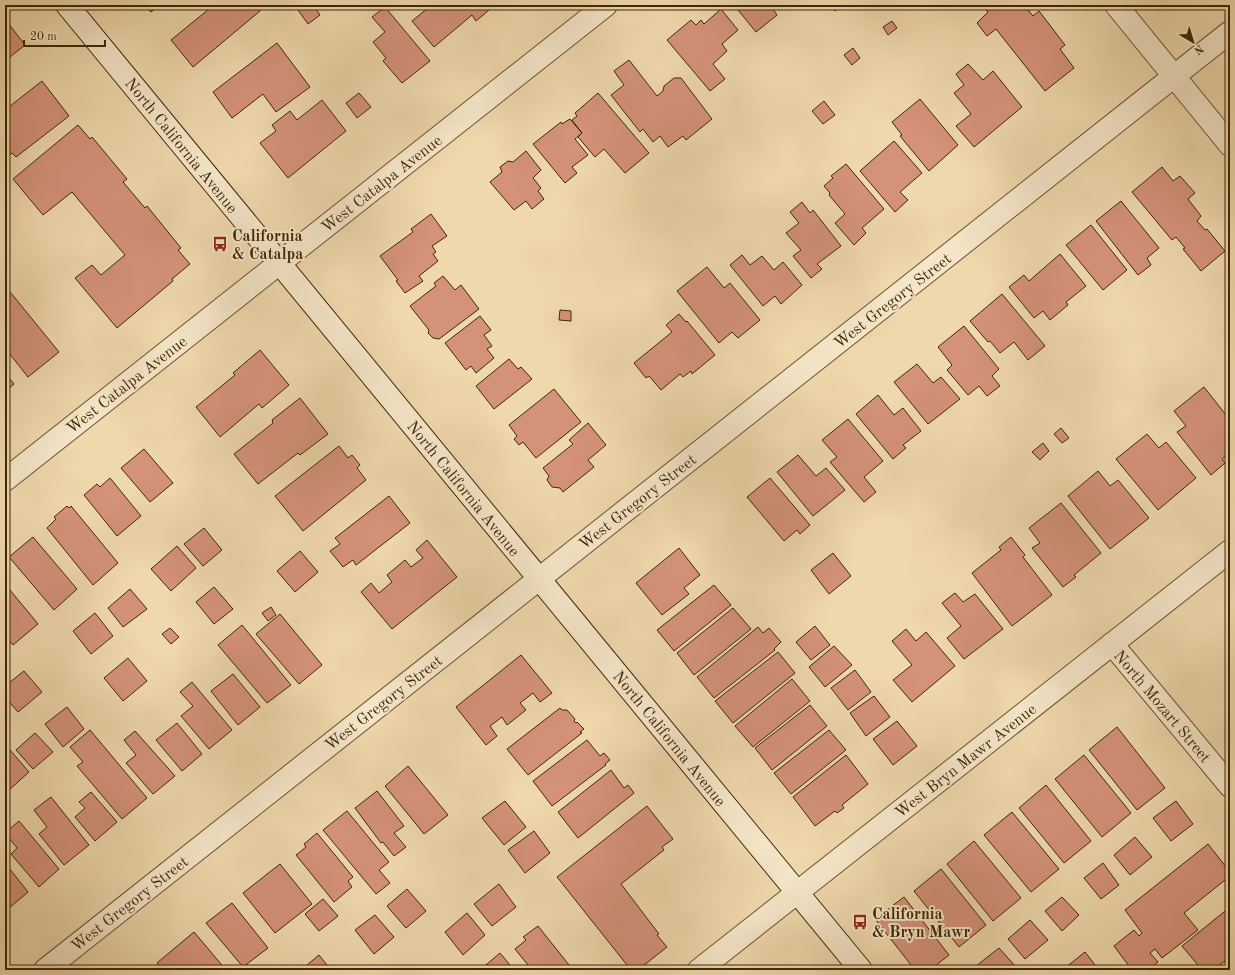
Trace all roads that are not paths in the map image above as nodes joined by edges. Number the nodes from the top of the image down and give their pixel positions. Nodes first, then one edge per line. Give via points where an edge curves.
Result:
1 (67, 5) edge
2 (606, 5) edge
3 (1116, 5) edge
4 (1230, 32) edge
5 (1174, 76) junction
6 (1230, 145) edge
7 (279, 263) junction
8 (5, 480) edge
9 (1230, 551) edge
10 (538, 579) junction
11 (1112, 644) junction
12 (1230, 786) edge
13 (797, 893) junction
14 (45, 970) edge
15 (700, 970) edge
16 (861, 970) edge

1 - 7 street, North California Avenue
2 - 7 street, West Catalpa Avenue
3 - 5 street
4 - 5 street, West Gregory Street
5 - 6 street
5 - 10 street, West Gregory Street
7 - 8 street, West Catalpa Avenue
7 - 10 street, North California Avenue
9 - 11 street, West Bryn Mawr Avenue
10 - 13 street, North California Avenue
10 - 14 street, West Gregory Street
11 - 12 street, North Mozart Street
11 - 13 street, West Bryn Mawr Avenue
13 - 15 street, West Bryn Mawr Avenue
13 - 16 street, North California Avenue

